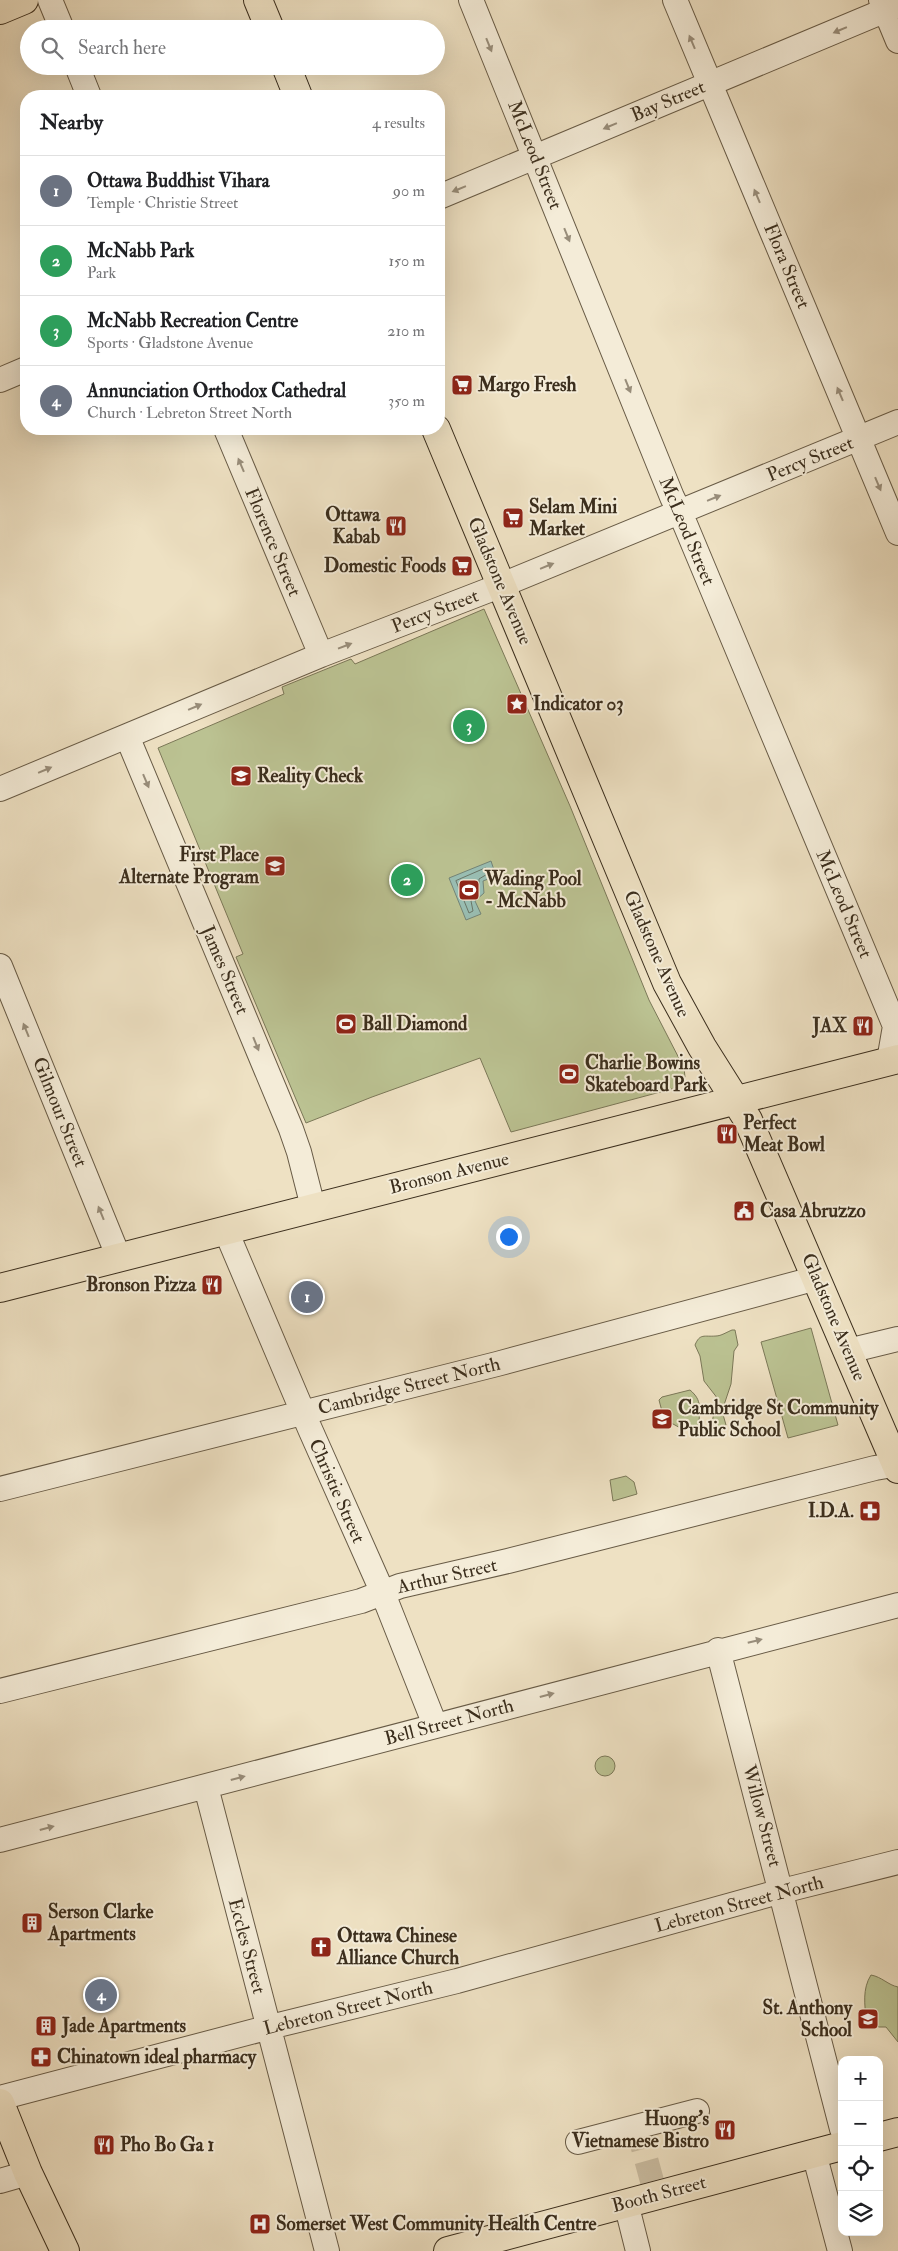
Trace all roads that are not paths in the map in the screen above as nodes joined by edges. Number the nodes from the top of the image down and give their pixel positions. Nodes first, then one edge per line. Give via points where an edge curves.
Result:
1 (24, 0) edge
2 (50, 0) edge
3 (258, 0) edge
4 (471, 0) edge
5 (675, 0) edge
6 (888, 5) edge
7 (0, 10) edge
8 (58, 20) edge
9 (266, 20) edge
10 (898, 41) edge
11 (81, 75) edge
12 (290, 75) edge
13 (710, 84) junction
14 (87, 90) edge
15 (296, 90) edge
16 (536, 158) junction
17 (445, 195) edge
18 (20, 372) edge
19 (0, 380) edge
20 (898, 422) edge
21 (229, 435) edge
22 (439, 435) edge
23 (860, 439) junction
24 (680, 512) junction
25 (898, 533) edge
26 (502, 585) junction
27 (321, 655) junction
28 (127, 736) junction
29 (0, 789) edge
30 (0, 966) edge
31 (894, 1060) edge
32 (737, 1101) junction
33 (314, 1207) junction
34 (226, 1231) junction
35 (119, 1258) junction
36 (817, 1278) junction
37 (0, 1288) edge
38 (898, 1339) edge
39 (848, 1351) junction
40 (303, 1413) junction
41 (897, 1466) edge
42 (0, 1490) edge
43 (382, 1592) junction
44 (898, 1605) edge
45 (718, 1650) junction
46 (0, 1691) edge
47 (436, 1725) junction
48 (206, 1787) junction
49 (0, 1840) edge
50 (898, 1862) edge
51 (782, 1891) junction
52 (270, 2027) junction
53 (0, 2098) edge
54 (0, 2104) edge
55 (697, 2111) dead end
56 (838, 2113) edge
57 (898, 2132) edge
58 (883, 2136) edge
59 (578, 2142) dead end
60 (838, 2147) edge
61 (814, 2153) junction
62 (28, 2174) junction
63 (0, 2181) edge
64 (626, 2203) junction
65 (452, 2250) edge
66 (65, 2251) edge
67 (328, 2251) edge
68 (638, 2251) edge
69 (840, 2251) edge

1 - 7 main road
2 - 8 street
3 - 9 main road
4 -> 16 street, McLeod Street
13 -> 5 street, Flora Street
6 - 10 street
6 -> 13 street, Bay Street
11 - 14 street
12 - 15 main road
13 -> 16 street, Bay Street
23 -> 13 street, Flora Street
16 -> 17 street, Bay Street
16 -> 24 street, McLeod Street
18 - 19 street
20 - 23 street, Percy Street
27 -> 21 street, Florence Street
22 - 26 main road, Gladstone Avenue
24 -> 23 street, Percy Street
23 -> 25 street, Flora Street
26 -> 24 street, Percy Street
24 - 31 street, McLeod Street via 895,1026
27 -> 26 street, Percy Street
26 - 32 main road, Gladstone Avenue via 667,983 702,1047
28 -> 27 street, Percy Street
29 -> 28 street, Percy Street
28 -> 33 street, James Street via 291,1129
35 -> 30 street, Gilmour Street
31 - 32 main road, Bronson Avenue
32 - 33 main road, Bronson Avenue
32 - 36 main road, Gladstone Avenue
33 - 34 main road, Bronson Avenue
34 - 35 main road, Bronson Avenue
34 - 40 street, Christie Street
35 - 37 main road, Bronson Avenue
36 - 39 main road, Gladstone Avenue
36 - 40 street, Cambridge Street North
38 - 39 street
39 - 41 main road, Gladstone Avenue
40 - 42 street, Cambridge Street North
40 - 43 street, Christie Street
41 - 43 street, Arthur Street via 875,1468
43 - 46 street, Arthur Street via 361,1601
43 - 47 street, Christie Street
45 -> 44 street, Bell Street North
47 -> 45 street, Bell Street North
45 - 51 street, Willow Street
48 -> 47 street, Bell Street North
49 -> 48 street, Bell Street North
48 - 52 street, Eccles Street
50 - 51 street, Lebreton Street North
51 - 52 street, Lebreton Street North via 495,1971
51 - 56 street, Willow Street
52 - 53 street, Lebreton Street North
52 - 67 street, Eccles Street
54 - 62 main road
55 - 59 street
57 - 58 main road
60 - 61 main road, Booth Street
61 - 64 main road, Booth Street
61 - 69 street
62 - 63 street
62 - 66 main road
64 - 65 main road, Booth Street
64 - 68 street

